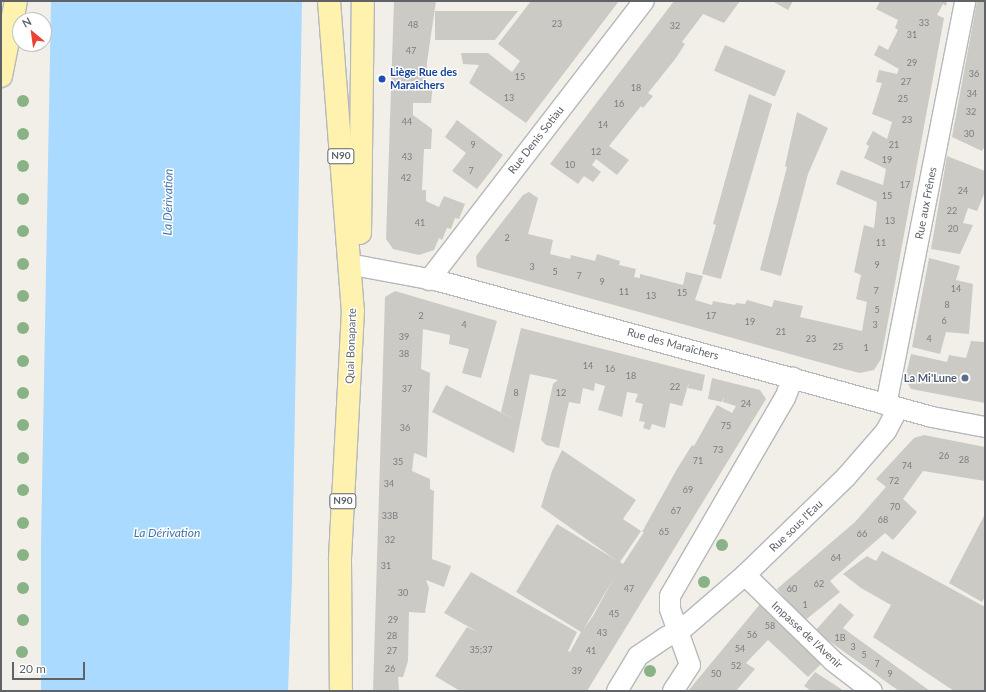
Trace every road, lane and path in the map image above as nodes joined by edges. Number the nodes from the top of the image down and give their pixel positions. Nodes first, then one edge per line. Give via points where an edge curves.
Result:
1 (16, 1) edge
2 (329, 1) edge
3 (363, 1) edge
4 (644, 1) edge
5 (965, 1) edge
6 (1, 76) edge
7 (359, 266) junction
8 (429, 280) junction
9 (353, 310) junction
10 (793, 377) junction
11 (892, 406) junction
12 (985, 427) edge
13 (746, 576) junction
14 (680, 631) junction
15 (341, 691) edge
16 (617, 691) edge
17 (673, 691) edge
18 (872, 691) edge

1 - 6 main road
2 - 9 main road, Quai Bonaparte / N90
3 - 7 main road
4 - 8 street, Rue Denis Sotiau
5 - 11 street, Rue aux Frênes
7 - 8 street, Rue des Maraîchers
7 - 9 main road
8 - 10 street, Rue des Maraîchers
9 - 15 main road, Quai Bonaparte / N90 via 340,560
10 - 11 street, Rue des Maraîchers
10 - 14 street via 785,398 670,596 670,609
11 - 12 street, Rue des Maraîchers
11 - 13 street, Rue sous l'Eau via 886,431 846,477
13 - 14 street, Rue sous l'Eau
13 - 18 street, Impasse de l'Avenir via 833,661
14 - 16 street, Rue sous l'Eau via 666,637 638,656
14 - 17 street via 690,665

